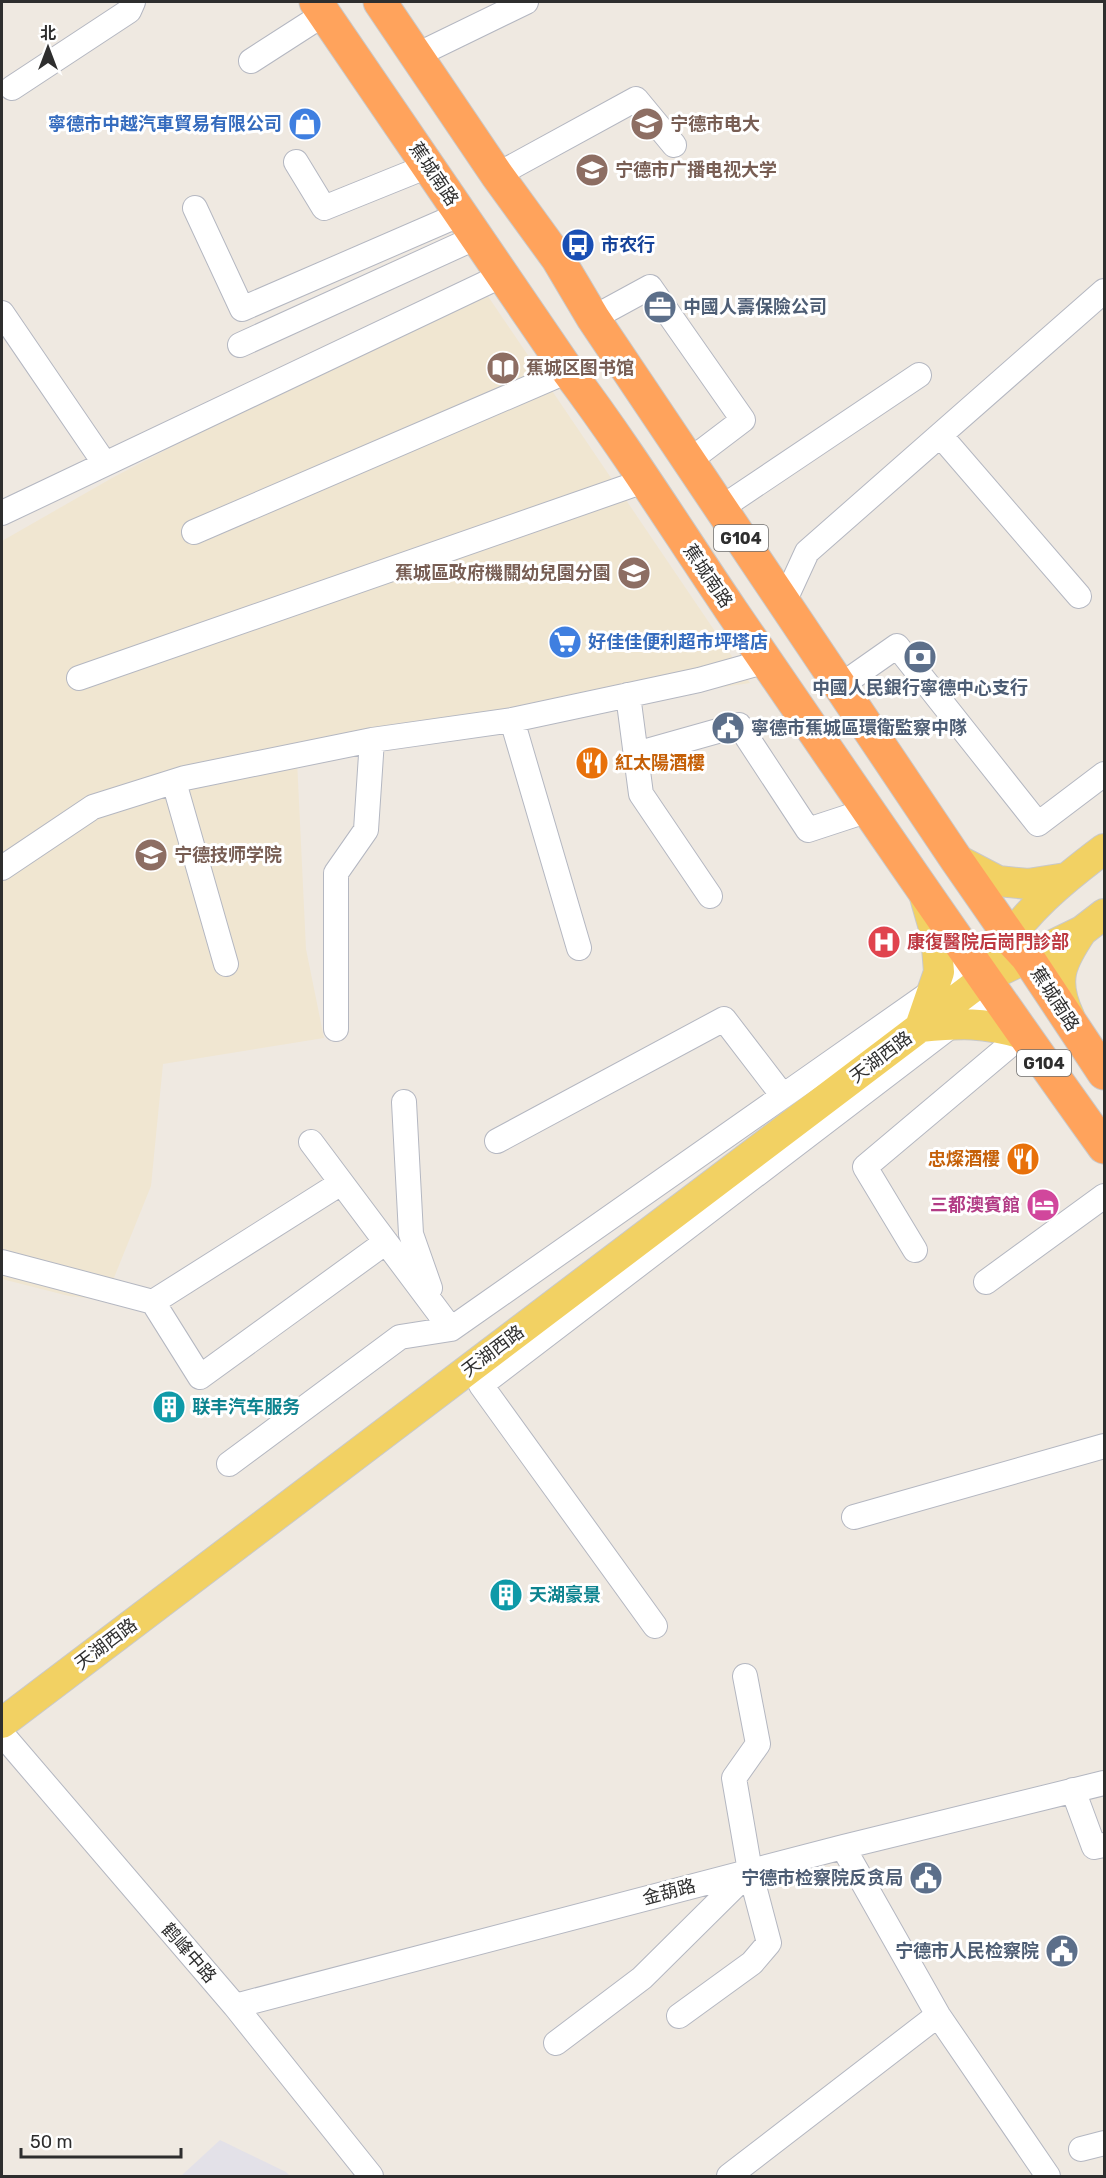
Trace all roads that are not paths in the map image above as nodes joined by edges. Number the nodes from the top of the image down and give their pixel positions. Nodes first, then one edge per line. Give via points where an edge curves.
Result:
1 (133, 2) edge
2 (381, 2) edge
3 (526, 2) edge
4 (320, 8) edge
5 (417, 55) junction
6 (251, 62) dead end
7 (12, 88) dead end
8 (674, 145) dead end
9 (296, 162) dead end
10 (428, 166) junction
11 (497, 175) junction
12 (195, 208) dead end
13 (469, 226) junction
14 (503, 275) junction
15 (1104, 291) edge
16 (2, 313) edge
17 (593, 318) junction
18 (240, 345) dead end
19 (568, 371) junction
20 (919, 375) dead end
21 (940, 435) junction
22 (689, 461) junction
23 (105, 464) junction
24 (644, 481) junction
25 (721, 508) junction
26 (2, 513) edge
27 (194, 532) dead end
28 (1079, 596) dead end
29 (784, 602) junction
30 (767, 661) junction
31 (79, 678) dead end
32 (840, 686) junction
33 (628, 695) junction
34 (512, 720) junction
35 (372, 740) junction
36 (636, 753) junction
37 (1104, 774) edge
38 (174, 782) junction
39 (869, 810) junction
40 (1104, 849) edge
41 (956, 858) junction
42 (2, 868) edge
43 (1066, 878) junction
44 (924, 890) junction
45 (710, 896) dead end
46 (1093, 922) edge
47 (1018, 946) junction
48 (579, 948) dead end
49 (226, 963) dead end
50 (984, 977) junction
51 (932, 991) junction
52 (953, 1024) junction
53 (920, 1027) junction
54 (336, 1029) dead end
55 (1076, 1033) junction
56 (1023, 1034) junction
57 (1104, 1073) edge
58 (783, 1096) junction
59 (404, 1102) dead end
60 (497, 1140) dead end
61 (310, 1142) dead end
62 (1104, 1147) edge
63 (341, 1183) junction
64 (1104, 1196) edge
65 (386, 1242) junction
66 (915, 1250) dead end
67 (2, 1262) edge
68 (986, 1282) dead end
69 (153, 1302) junction
70 (445, 1321) junction
71 (1104, 1446) edge
72 (229, 1464) dead end
73 (854, 1517) dead end
74 (655, 1626) dead end
75 (745, 1676) dead end
76 (2, 1723) edge
77 (2, 1734) edge
78 (1104, 1782) edge
79 (1073, 1790) junction
80 (1104, 1845) edge
81 (843, 1847) junction
82 (750, 1871) junction
83 (235, 2006) junction
84 (938, 2015) junction
85 (679, 2016) dead end
86 (556, 2043) dead end
87 (1104, 2144) edge
88 (1081, 2149) dead end
89 (371, 2176) edge
90 (729, 2176) edge
91 (1048, 2176) edge

1 - 7 street via 129,11
2 - 5 highway, 蕉城南路 / G104
3 - 5 street
4 - 6 street
4 - 10 highway, 蕉城南路 / G104
5 - 11 highway, 蕉城南路 / G104
8 - 11 street via 636,99
9 - 10 street via 324,208
10 - 13 highway, 蕉城南路 / G104
11 - 17 highway, 蕉城南路 / G104 via 558,259
12 - 13 street via 242,309
13 - 14 highway, 蕉城南路 / G104
13 - 18 street
14 - 19 highway, 蕉城南路 / G104
14 - 23 street
15 - 21 street
16 - 23 street
17 - 22 highway, 蕉城南路 / G104
17 - 22 street via 650,287 743,420
19 - 24 highway, 蕉城南路 / G104
19 - 27 street
20 - 25 street
21 - 28 street
21 - 29 street via 807,552
22 - 25 highway, 蕉城南路 / G104
23 - 26 street
24 - 30 highway, 蕉城南路 / G104
24 - 31 street
25 - 29 highway, 蕉城南路 / G104
29 - 32 highway, 蕉城南路 / G104
30 - 33 street
30 - 39 highway, 蕉城南路 / G104
32 - 37 street via 897,646 1038,824
32 - 41 highway, 蕉城南路 / G104
33 - 34 street
33 - 36 street
34 - 35 street
34 - 48 street
35 - 38 street
35 - 54 street via 366,830 336,873
36 - 39 street via 739,725 808,830
36 - 45 street via 641,794
38 - 42 street via 93,807
38 - 49 street
39 - 44 highway, 蕉城南路 / G104
40 - 43 main road
41 - 43 main road via 998,880 1028,884
41 - 47 highway, 蕉城南路 / G104
43 - 47 main road
44 - 50 highway, 蕉城南路 / G104
44 - 51 main road via 939,972
46 - 47 main road
46 - 55 main road via 1064,958 1060,987
47 - 50 main road
47 - 55 highway, 蕉城南路 / G104
50 - 51 street
50 - 52 street
50 - 53 main road, 天湖西路
50 - 56 highway, 蕉城南路 / G104
51 - 53 main road
51 - 58 street
52 - 53 main road
52 - 56 main road via 982,1024
52 - 74 street via 481,1385
53 - 76 main road, 天湖西路
55 - 57 highway, 蕉城南路 / G104
56 - 62 highway, 蕉城南路 / G104
56 - 66 street via 865,1167
58 - 60 street via 724,1019
58 - 70 street
59 - 70 street via 411,1234
61 - 63 street
63 - 65 street
63 - 69 street
64 - 68 street
65 - 69 street via 200,1377
65 - 70 street
67 - 69 street
70 - 72 street via 400,1337
71 - 73 street
75 - 82 street via 758,1744 734,1778
77 - 83 street, 鹤峰中路
78 - 79 street, 金葫路
79 - 80 street via 1094,1847
79 - 81 street, 金葫路
81 - 82 street, 金葫路
81 - 84 street
82 - 83 street, 金葫路
82 - 85 street via 769,1943 752,1964
82 - 86 street via 642,1978
83 - 89 street, 鹤峰中路
84 - 90 street
84 - 91 street
87 - 88 street

